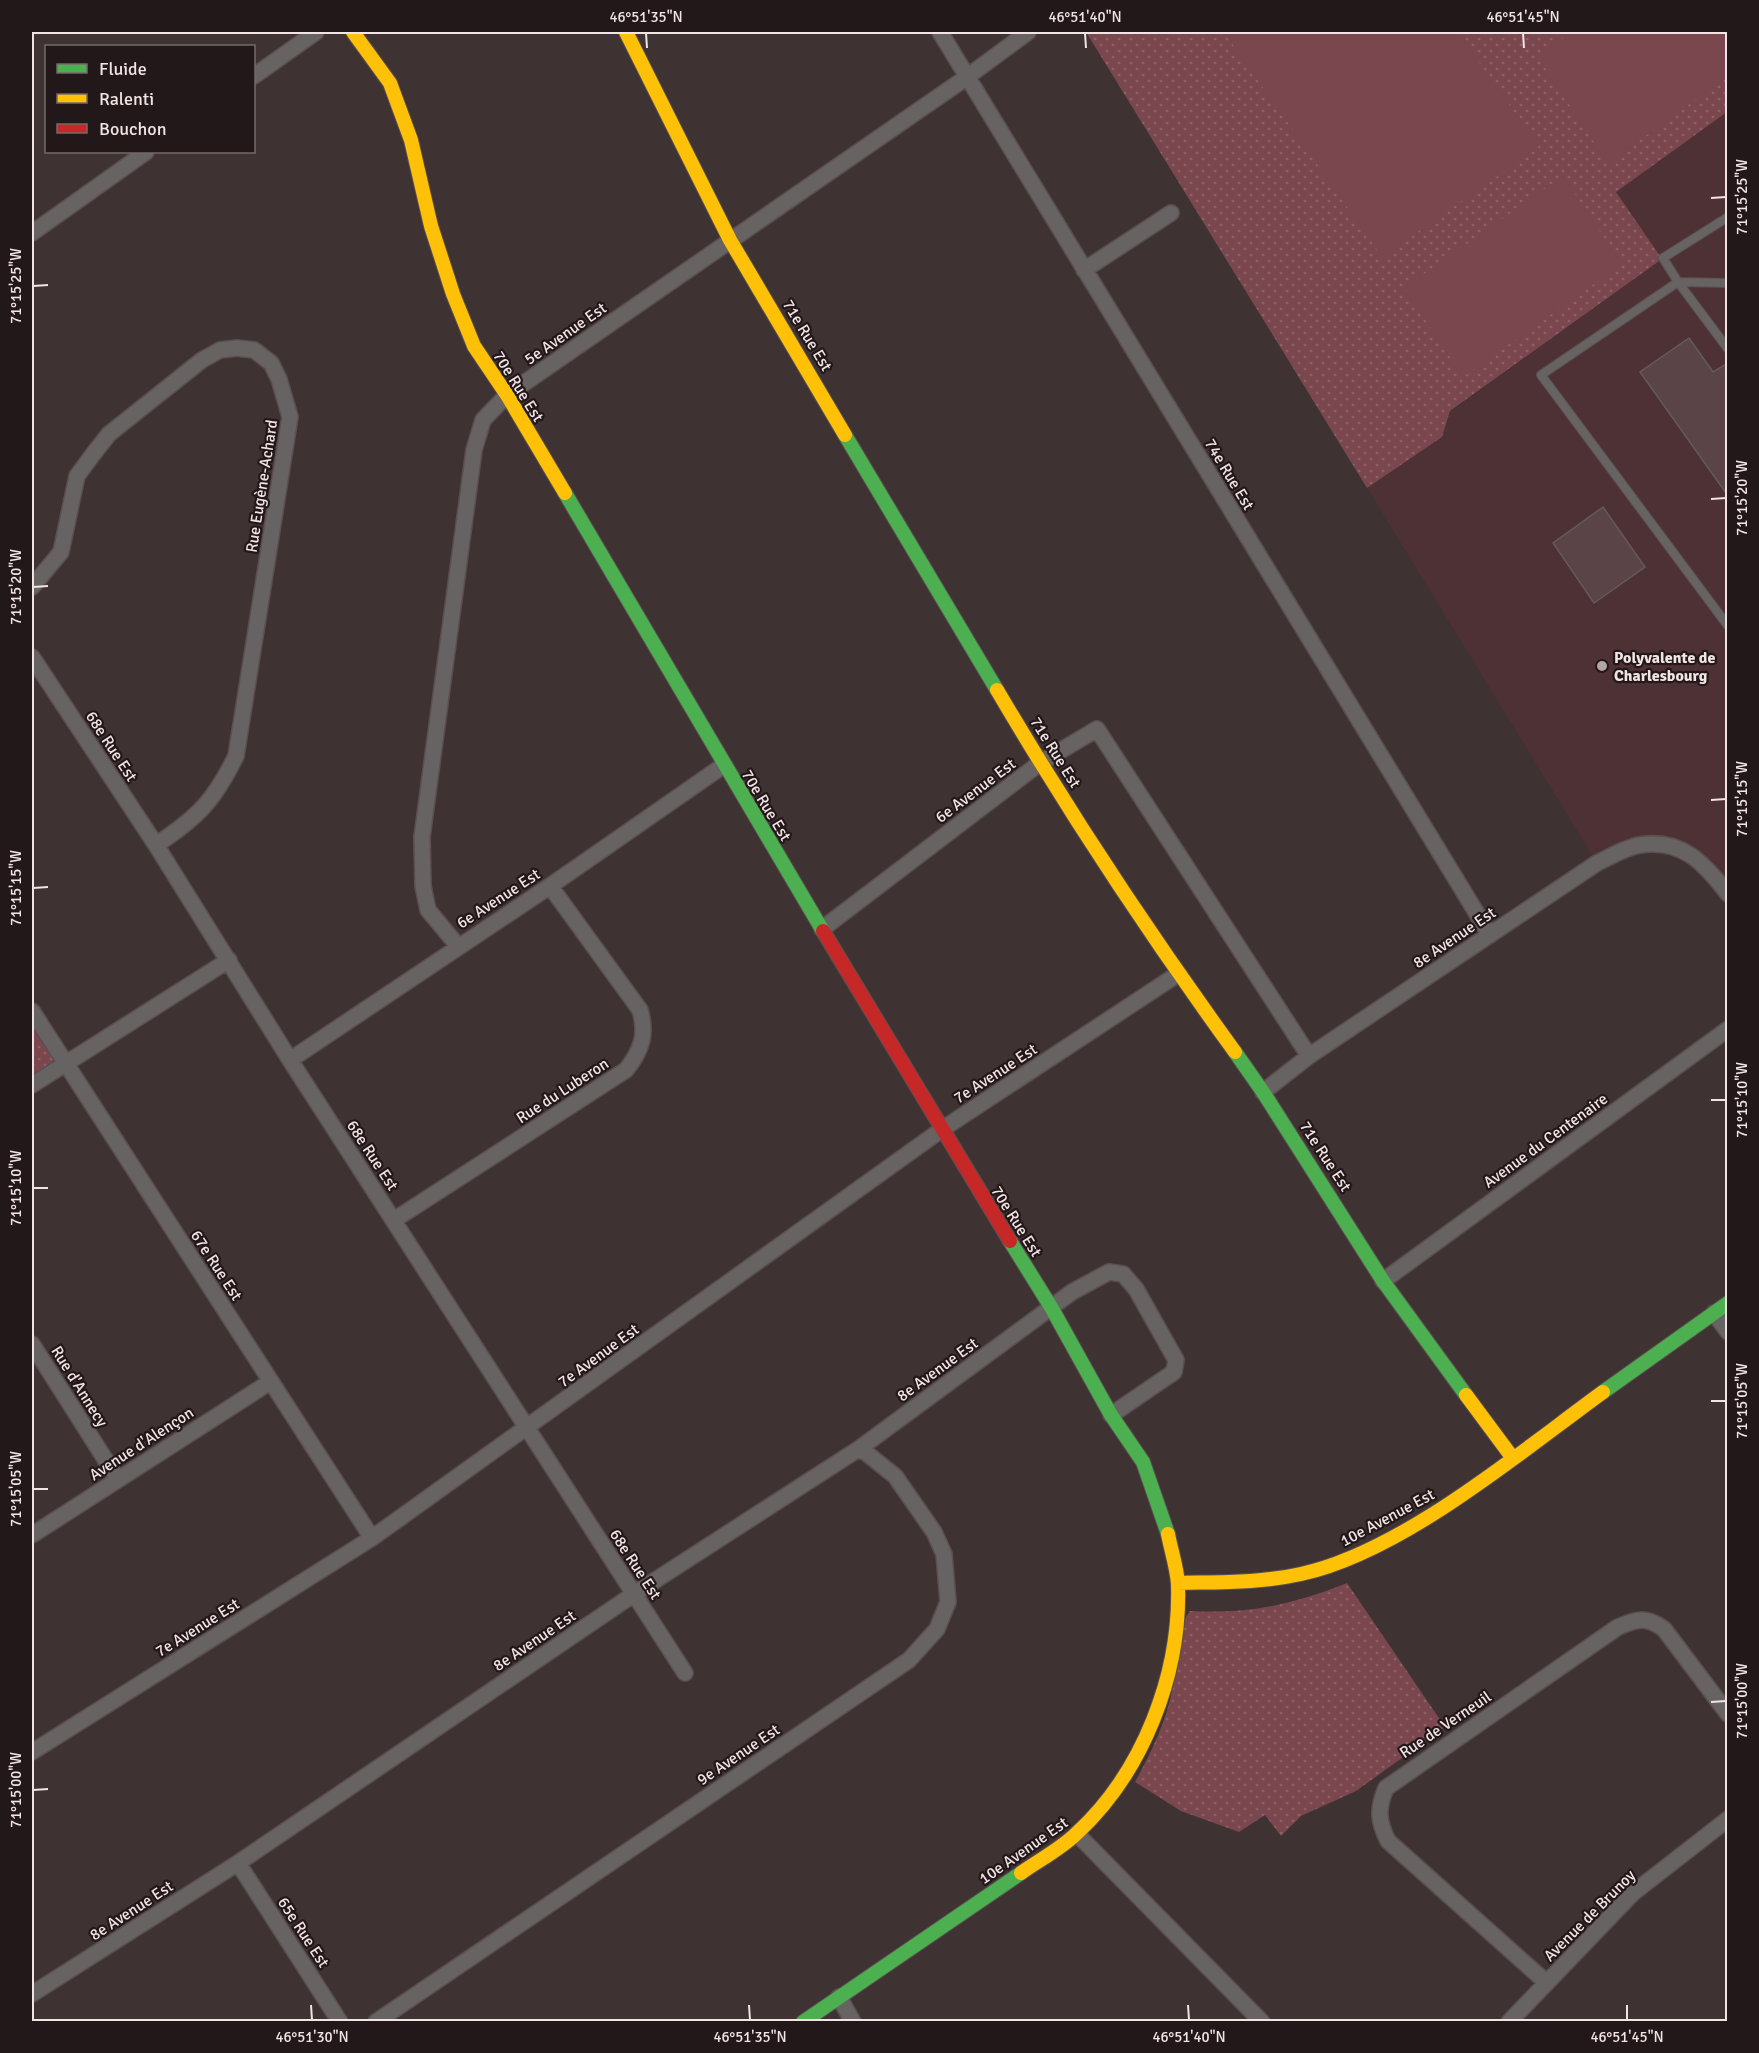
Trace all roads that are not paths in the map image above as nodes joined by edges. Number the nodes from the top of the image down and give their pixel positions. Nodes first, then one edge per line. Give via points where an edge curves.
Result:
1 (316, 32) edge
2 (353, 32) edge
3 (626, 32) edge
4 (940, 32) edge
5 (1028, 32) edge
6 (255, 75) edge
7 (967, 77) junction
8 (145, 153) edge
9 (1171, 213) dead end
10 (1728, 217) edge
11 (32, 232) edge
12 (730, 240) junction
13 (1084, 270) junction
14 (1678, 282) junction
15 (1728, 283) edge
16 (1728, 349) edge
17 (507, 395) junction
18 (32, 587) edge
19 (1728, 626) edge
20 (32, 657) edge
21 (1040, 763) junction
22 (724, 765) junction
23 (156, 845) junction
24 (550, 886) junction
25 (1728, 894) edge
26 (822, 929) junction
27 (1490, 935) junction
28 (458, 946) junction
29 (229, 960) junction
30 (1178, 974) junction
31 (32, 1011) edge
32 (1728, 1029) edge
33 (1308, 1056) junction
34 (290, 1060) junction
35 (65, 1062) junction
36 (32, 1084) edge
37 (1263, 1092) junction
38 (941, 1130) junction
39 (394, 1220) junction
40 (1383, 1281) junction
41 (1728, 1303) edge
42 (1051, 1307) junction
43 (1714, 1313) junction
44 (1728, 1332) edge
45 (32, 1344) edge
46 (270, 1382) junction
47 (1111, 1415) junction
48 (527, 1428) junction
49 (860, 1448) junction
50 (1512, 1457) junction
51 (117, 1478) junction
52 (32, 1535) edge
53 (372, 1538) junction
54 (1178, 1583) junction
55 (634, 1594) junction
56 (685, 1674) dead end
57 (1728, 1714) edge
58 (32, 1752) edge
59 (1728, 1819) edge
60 (1077, 1834) junction
61 (238, 1863) junction
62 (1547, 1983) junction
63 (32, 1994) edge
64 (839, 1998) junction
65 (340, 2022) edge
66 (376, 2022) edge
67 (803, 2022) edge
68 (853, 2022) edge
69 (1262, 2022) edge
70 (1509, 2022) edge

1 - 6 street
2 - 17 street, 70e Rue Est via 390,83 411,140 431,226 453,294 474,346
3 - 12 street, 71e Rue Est
4 - 7 street, 74e Rue Est
5 - 7 street, 5e Avenue Est
7 - 12 street, 5e Avenue Est
7 - 13 street, 74e Rue Est
8 - 11 street
9 - 13 street
10 - 14 lane via 1663,258
12 - 17 street, 5e Avenue Est
12 - 21 street, 71e Rue Est
13 - 27 street, 74e Rue Est
14 - 15 lane
14 - 16 lane
14 - 19 lane via 1541,375
17 - 22 street, 70e Rue Est
17 - 28 street, 5e Avenue Est via 483,420 474,450 422,837 423,886 428,910
18 - 23 street, Rue Eugène-Achard via 61,552 77,476 109,434 220,350 254,350 271,363 290,417 236,756 219,791 191,822
20 - 23 street, 68e Rue Est
21 - 26 street, 6e Avenue Est
21 - 30 street, 71e Rue Est
21 - 33 street, 6e Avenue Est via 1097,729
22 - 24 street, 6e Avenue Est
22 - 26 street, 70e Rue Est
23 - 29 street, 68e Rue Est
24 - 28 street, 6e Avenue Est
24 - 39 street, Rue du Luberon via 640,1010 645,1027 639,1054 626,1070
25 - 27 street, 8e Avenue Est via 1707,867 1679,847 1640,845 1597,863
26 - 38 street, 70e Rue Est
27 - 33 street, 8e Avenue Est
28 - 34 street, 6e Avenue Est
29 - 34 street, 68e Rue Est
29 - 35 street
30 - 37 street, 71e Rue Est
30 - 38 street, 7e Avenue Est
31 - 35 street, 67e Rue Est
32 - 40 street, Avenue du Centenaire
33 - 37 street, 8e Avenue Est
34 - 39 street, 68e Rue Est
35 - 36 street
35 - 46 street, 67e Rue Est
37 - 40 street, 71e Rue Est
38 - 42 street, 70e Rue Est
38 - 48 street, 7e Avenue Est
39 - 48 street, 68e Rue Est
40 - 50 street, 71e Rue Est
41 - 43 street, 10e Avenue Est
42 - 47 street, 70e Rue Est
42 - 47 street, 8e Avenue Est via 1108,1272 1123,1274 1172,1350 1176,1360 1174,1372
42 - 49 street, 8e Avenue Est
43 - 44 street
43 - 50 street, 10e Avenue Est
45 - 51 street, Rue d'Annecy
46 - 51 street, Avenue d'Alençon
46 - 53 street, 67e Rue Est
47 - 54 street, 70e Rue Est via 1143,1462 1165,1521
48 - 53 street, 7e Avenue Est
48 - 55 street, 68e Rue Est
49 - 55 street, 8e Avenue Est
49 - 66 street, 9e Avenue Est via 895,1476 934,1532 944,1554 948,1602 938,1629 909,1660
50 - 54 street, 10e Avenue Est via 1424,1520 1355,1555 1302,1574 1262,1580
51 - 52 street, Avenue d'Alençon
53 - 58 street, 7e Avenue Est
54 - 60 street, 10e Avenue Est via 1164,1687 1148,1733 1120,1783
55 - 56 street, 68e Rue Est
55 - 61 street, 8e Avenue Est
57 - 62 street, Rue de Verneuil via 1664,1629 1650,1620 1635,1621 1618,1627 1386,1788 1379,1804 1380,1824 1388,1841
59 - 62 street, Avenue de Brunoy via 1633,1893
60 - 64 street, 10e Avenue Est
60 - 69 street
61 - 63 street, 8e Avenue Est
61 - 65 street, 65e Rue Est
62 - 70 street, Avenue de Brunoy
64 - 67 street, 10e Avenue Est
64 - 68 street

